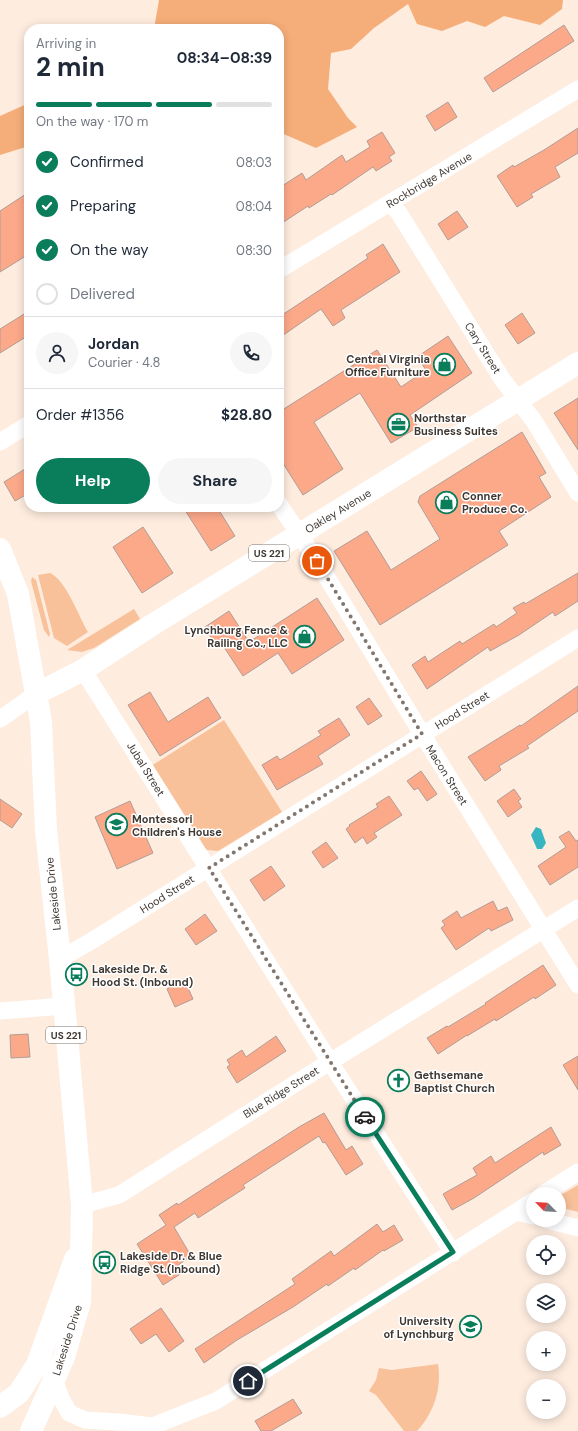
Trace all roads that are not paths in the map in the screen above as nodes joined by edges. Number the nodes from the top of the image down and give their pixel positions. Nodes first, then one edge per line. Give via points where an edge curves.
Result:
1 (578, 89) edge
2 (390, 203) junction
3 (284, 267) edge
4 (578, 363) edge
5 (517, 399) junction
6 (24, 427) edge
7 (0, 442) edge
8 (578, 493) edge
9 (284, 512) edge
10 (299, 535) junction
11 (0, 549) edge
12 (578, 638) edge
13 (83, 670) junction
14 (36, 694) junction
15 (0, 719) edge
16 (422, 734) junction
17 (209, 868) junction
18 (578, 908) edge
19 (544, 929) junction
20 (60, 958) junction
21 (578, 985) edge
22 (64, 1006) junction
23 (0, 1011) edge
24 (330, 1062) junction
25 (578, 1172) edge
26 (554, 1187) edge
27 (82, 1205) junction
28 (526, 1206) edge
29 (516, 1212) junction
30 (526, 1214) edge
31 (566, 1225) edge
32 (578, 1228) edge
33 (81, 1243) junction
34 (453, 1252) junction
35 (54, 1380) junction
36 (0, 1407) edge
37 (146, 1429) edge
38 (31, 1431) edge

1 - 2 street, Rockbridge Avenue
2 - 3 street, Rockbridge Avenue
2 - 5 street, Cary Street via 399,213
4 - 5 main road, Oakley Avenue / US 221
5 - 8 street, Cary Street via 534,421
5 - 10 main road, Oakley Avenue / US 221
6 - 7 street
9 - 10 street, Macon Street
10 - 13 main road, Oakley Avenue / US 221
10 - 16 street, Macon Street
11 - 14 main road, Lakeside Drive via 18,594
12 - 16 street, Hood Street
13 - 14 main road, Oakley Avenue / US 221
13 - 17 street, Jubal Street
14 - 15 street
14 - 20 main road, Lakeside Drive / US 221 via 41,722 46,830
16 - 17 street, Hood Street
16 - 19 street, Macon Street
17 - 20 street, Hood Street
17 - 24 street, Jubal Street
18 - 19 street, Blue Ridge Street
19 - 21 street, Macon Street
19 - 24 street, Blue Ridge Street
20 - 22 main road, Lakeside Drive / US 221
22 - 23 street
22 - 27 main road, Lakeside Drive / US 221
24 - 27 street, Blue Ridge Street via 119,1195
24 - 34 street, Jubal Street
25 - 26 street
27 - 33 main road, Lakeside Drive / US 221
28 - 29 street
29 - 30 street
29 - 34 street
31 - 32 street
33 - 35 main road, Lakeside Drive / US 221 via 80,1302 64,1357
33 - 36 main road, Lakeside Drive via 36,1365 19,1393
34 - 37 street via 216,1401
35 - 37 street via 69,1413 85,1420 119,1422
35 - 38 main road, Lakeside Drive / US 221

